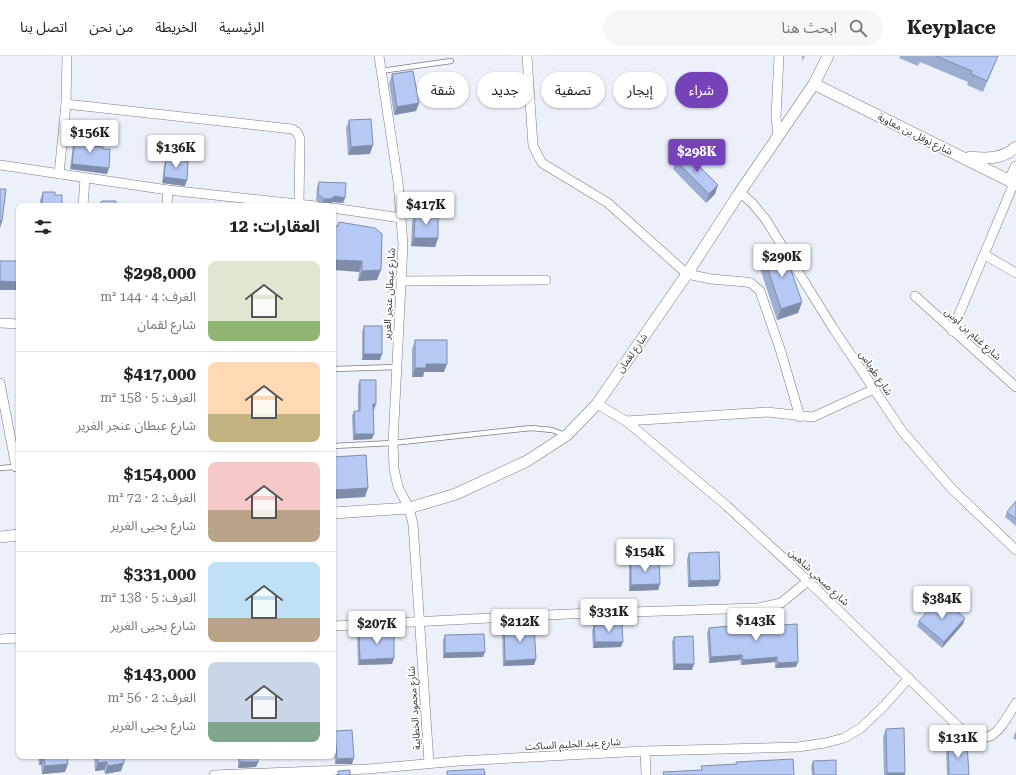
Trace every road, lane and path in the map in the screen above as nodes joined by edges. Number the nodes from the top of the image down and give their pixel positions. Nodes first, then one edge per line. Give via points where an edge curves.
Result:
1 (67, 56) edge
2 (379, 56) edge
3 (527, 56) edge
4 (779, 56) edge
5 (828, 56) edge
6 (451, 61) dead end
7 (381, 71) junction
8 (814, 84) junction
9 (66, 104) junction
10 (778, 135) junction
11 (1016, 147) edge
12 (961, 156) junction
13 (0, 165) edge
14 (1016, 167) edge
15 (60, 174) junction
16 (85, 178) junction
17 (1014, 182) edge
18 (168, 190) junction
19 (740, 192) junction
20 (84, 203) edge
21 (167, 203) edge
22 (252, 203) edge
23 (299, 203) edge
24 (336, 208) edge
25 (401, 218) junction
26 (985, 255) junction
27 (1016, 273) edge
28 (687, 274) junction
29 (546, 280) dead end
30 (400, 281) junction
31 (915, 296) dead end
32 (0, 323) edge
33 (16, 324) edge
34 (952, 331) junction
35 (397, 367) junction
36 (336, 369) edge
37 (0, 383) edge
38 (1016, 387) edge
39 (874, 389) junction
40 (596, 404) junction
41 (800, 417) junction
42 (626, 421) junction
43 (567, 436) junction
44 (393, 443) junction
45 (336, 446) edge
46 (16, 461) edge
47 (16, 466) edge
48 (0, 468) edge
49 (409, 508) junction
50 (336, 513) edge
51 (16, 535) edge
52 (0, 537) edge
53 (1016, 550) edge
54 (808, 581) junction
55 (419, 621) junction
56 (336, 626) edge
57 (16, 638) edge
58 (0, 639) edge
59 (909, 678) junction
60 (1016, 703) edge
61 (645, 751) junction
62 (429, 763) junction
63 (368, 772) edge
64 (214, 775) edge
65 (646, 775) edge

1 - 9 street
2 - 7 street, شارع عبطان عنجر الغرير
3 - 28 street via 533,146 542,163 608,203
4 - 10 street via 776,117
5 - 8 street, شارع لقمان
6 - 7 lane
7 - 25 street, شارع عبطان عنجر الغرير
8 - 10 street, شارع لقمان
8 - 12 street, شارع نوفل بن معاوية
9 - 15 street
9 - 23 street via 297,132 300,139
10 - 19 street, شارع لقمان
11 - 12 street via 1006,155 997,157
12 - 17 street, شارع نوفل بن معاوية
13 - 15 street
14 - 17 street
15 - 16 street
16 - 18 street
16 - 20 street
17 - 26 street
18 - 21 street
18 - 22 street
19 - 28 street, شارع لقمان
19 - 39 street, شارع طوباس via 766,220
24 - 25 street
25 - 30 street, شارع عبطان عنجر الغرير via 403,244
26 - 27 street
26 - 34 street
28 - 40 street, شارع لقمان
28 - 41 street via 751,283 760,291
29 - 30 street
30 - 35 street, شارع عبطان عنجر الغرير
31 - 34 street, شارع غنام بن أوس
32 - 33 street
34 - 38 street, شارع غنام بن أوس
35 - 36 lane
35 - 44 street, شارع عبطان عنجر الغرير
37 - 46 street
39 - 41 street via 814,417
39 - 53 street, شارع طوباس via 902,431 952,489
40 - 42 street, شارع صبحي شاهين
40 - 43 street, شارع لقمان
41 - 42 street via 767,412
42 - 54 street, شارع صبحي شاهين via 727,506
43 - 44 lane via 552,430 531,428
43 - 49 street, شارع لقمان via 527,461 496,476 456,494
44 - 45 lane
44 - 49 street, شارع عبطان عنجر الغرير via 398,487
47 - 48 lane
49 - 50 street, شارع لقمان
49 - 55 street, شارع محمود الخطايبة via 414,540
51 - 52 street
54 - 55 street via 781,603 758,608
54 - 59 street, شارع صبحي شاهين
55 - 56 street
55 - 62 street, شارع محمود الخطايبة
57 - 58 street
59 - 60 street, شارع صبحي شاهين via 973,738 983,739 999,731
59 - 61 street, شارع عبد الحليم الساكت via 861,728 844,738 798,747
61 - 62 street, شارع عبد الحليم الساكت
61 - 65 street
62 - 63 street, شارع عبد الحليم الساكت
63 - 64 street, شارع عبد الحليم الساكت

